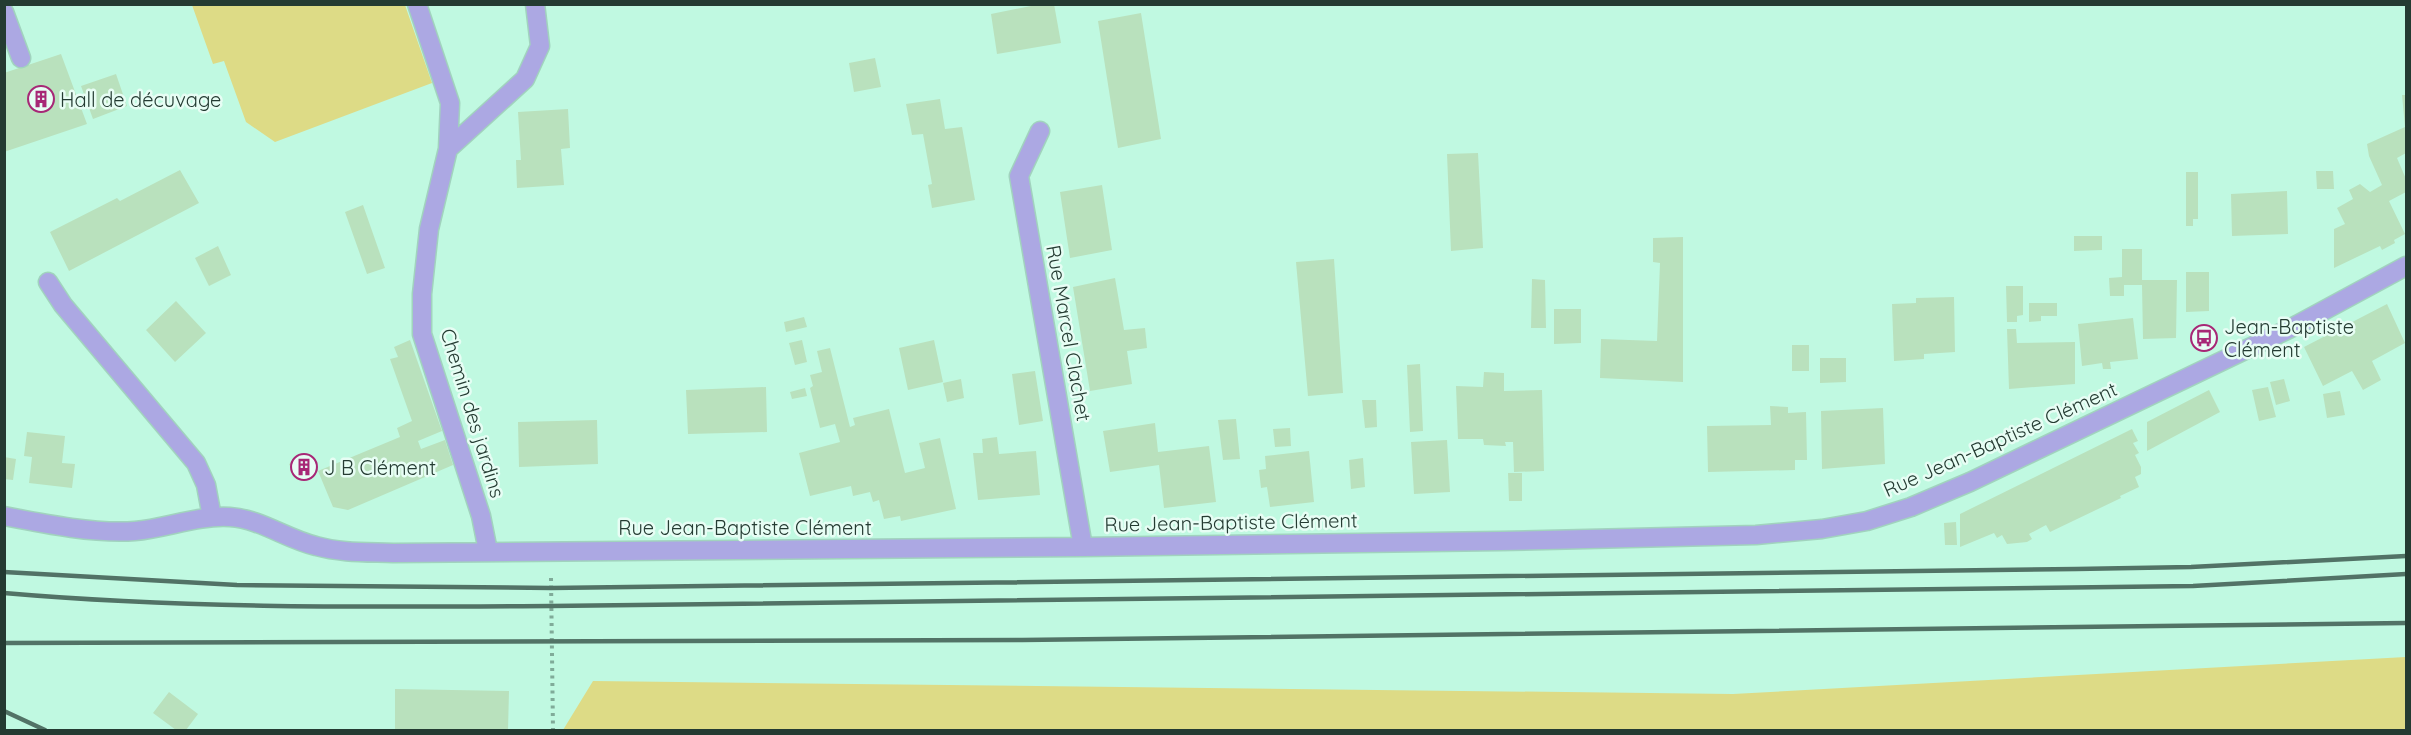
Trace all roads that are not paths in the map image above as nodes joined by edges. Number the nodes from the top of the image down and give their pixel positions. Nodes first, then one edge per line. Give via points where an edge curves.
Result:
1 (417, 4) edge
2 (535, 4) edge
3 (4, 12) edge
4 (21, 58) dead end
5 (1040, 131) dead end
6 (448, 150) junction
7 (2406, 266) edge
8 (48, 282) dead end
9 (4, 516) edge
10 (212, 517) junction
11 (1083, 547) junction
12 (489, 551) junction

1 - 6 street, Chemin des jardins via 450,103
2 - 6 street via 540,46 525,79
3 - 4 street
5 - 11 street, Rue Marcel Clachet via 1019,176
6 - 12 street, Chemin des jardins via 429,229 422,334 482,516
7 - 11 street, Rue Jean-Baptiste Clément via 2297,325 1970,482 1867,521 1756,535
8 - 10 street via 70,314 196,463 206,485
9 - 10 street, Rue Jean-Baptiste Clément via 111,532
10 - 12 street, Rue Jean-Baptiste Clément via 257,523 316,547 347,551
11 - 12 street, Rue Jean-Baptiste Clément

